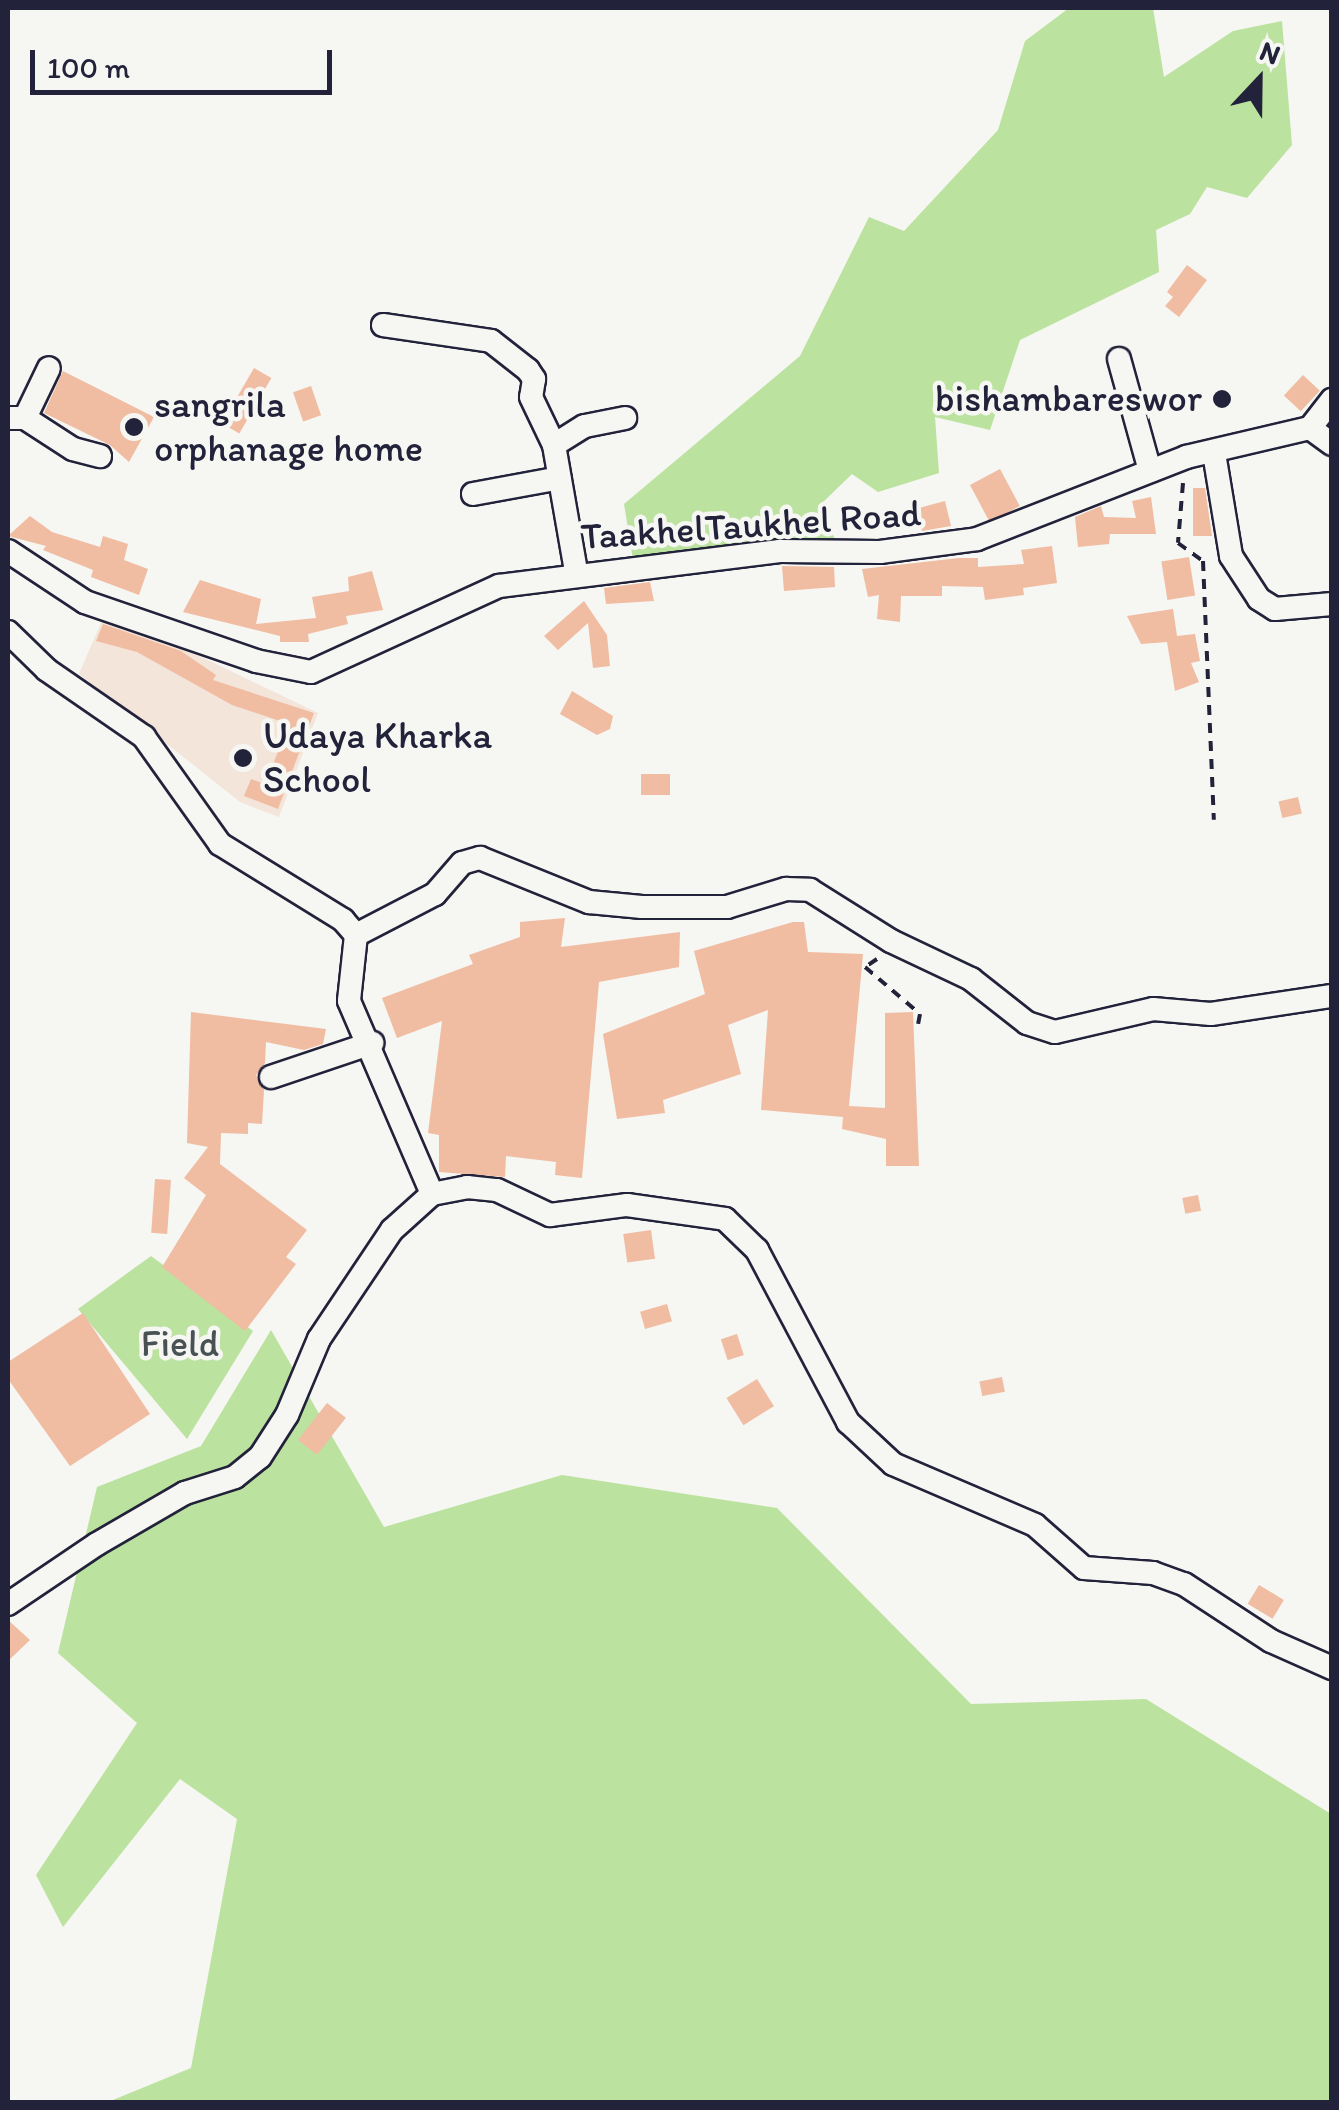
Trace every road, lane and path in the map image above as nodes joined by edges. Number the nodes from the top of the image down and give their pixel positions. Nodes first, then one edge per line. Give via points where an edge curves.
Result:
1 (383, 325) dead end
2 (1119, 359) dead end
3 (50, 368) dead end
4 (1332, 400) edge
5 (16, 418) edge
6 (625, 418) dead end
7 (1310, 428) junction
8 (1332, 444) edge
9 (554, 445) junction
10 (1214, 454) junction
11 (100, 456) dead end
12 (1186, 457) junction
13 (1150, 471) junction
14 (560, 478) junction
15 (473, 494) dead end
16 (8, 551) edge
17 (576, 571) junction
18 (1332, 604) edge
19 (8, 632) edge
20 (1214, 820) dead end
21 (356, 935) junction
22 (870, 959) dead end
23 (1332, 996) edge
24 (918, 1024) dead end
25 (372, 1043) junction
26 (271, 1077) dead end
27 (432, 1194) junction
28 (8, 1604) edge
29 (1332, 1668) edge

1 - 9 street via 491,341 534,379 531,397
2 - 13 street
3 - 5 street
4 - 7 street
5 - 11 street
6 - 9 street via 586,426
7 - 8 street
7 - 10 street, TaakhelTaukhel Road
9 - 14 street
10 - 12 street, TaakhelTaukhel Road
10 - 18 street via 1230,556 1258,599 1276,609
12 - 13 street, TaakhelTaukhel Road
12 - 20 path via 1178,542 1202,561
13 - 17 street, TaakhelTaukhel Road via 977,539 938,547 780,551
14 - 15 street
14 - 17 street
16 - 17 street, TaakhelTaukhel Road via 85,602 256,661 311,672 500,586
19 - 21 street via 47,670 144,737 238,859 343,920
21 - 23 street via 435,894 462,862 480,858 607,904 727,906 786,889 810,890 971,979 1027,1023 1055,1032 1153,1008 1211,1014
21 - 25 street via 350,1001
22 - 24 path via 870,973 920,1014
25 - 26 street
25 - 27 street
27 - 28 street via 392,1230 354,1280 260,1457 235,1477 185,1493
27 - 29 street via 497,1190 568,1216 627,1204 725,1219 756,1250 848,1422 893,1464 1034,1525 1084,1568 1153,1573 1184,1584 1283,1648

